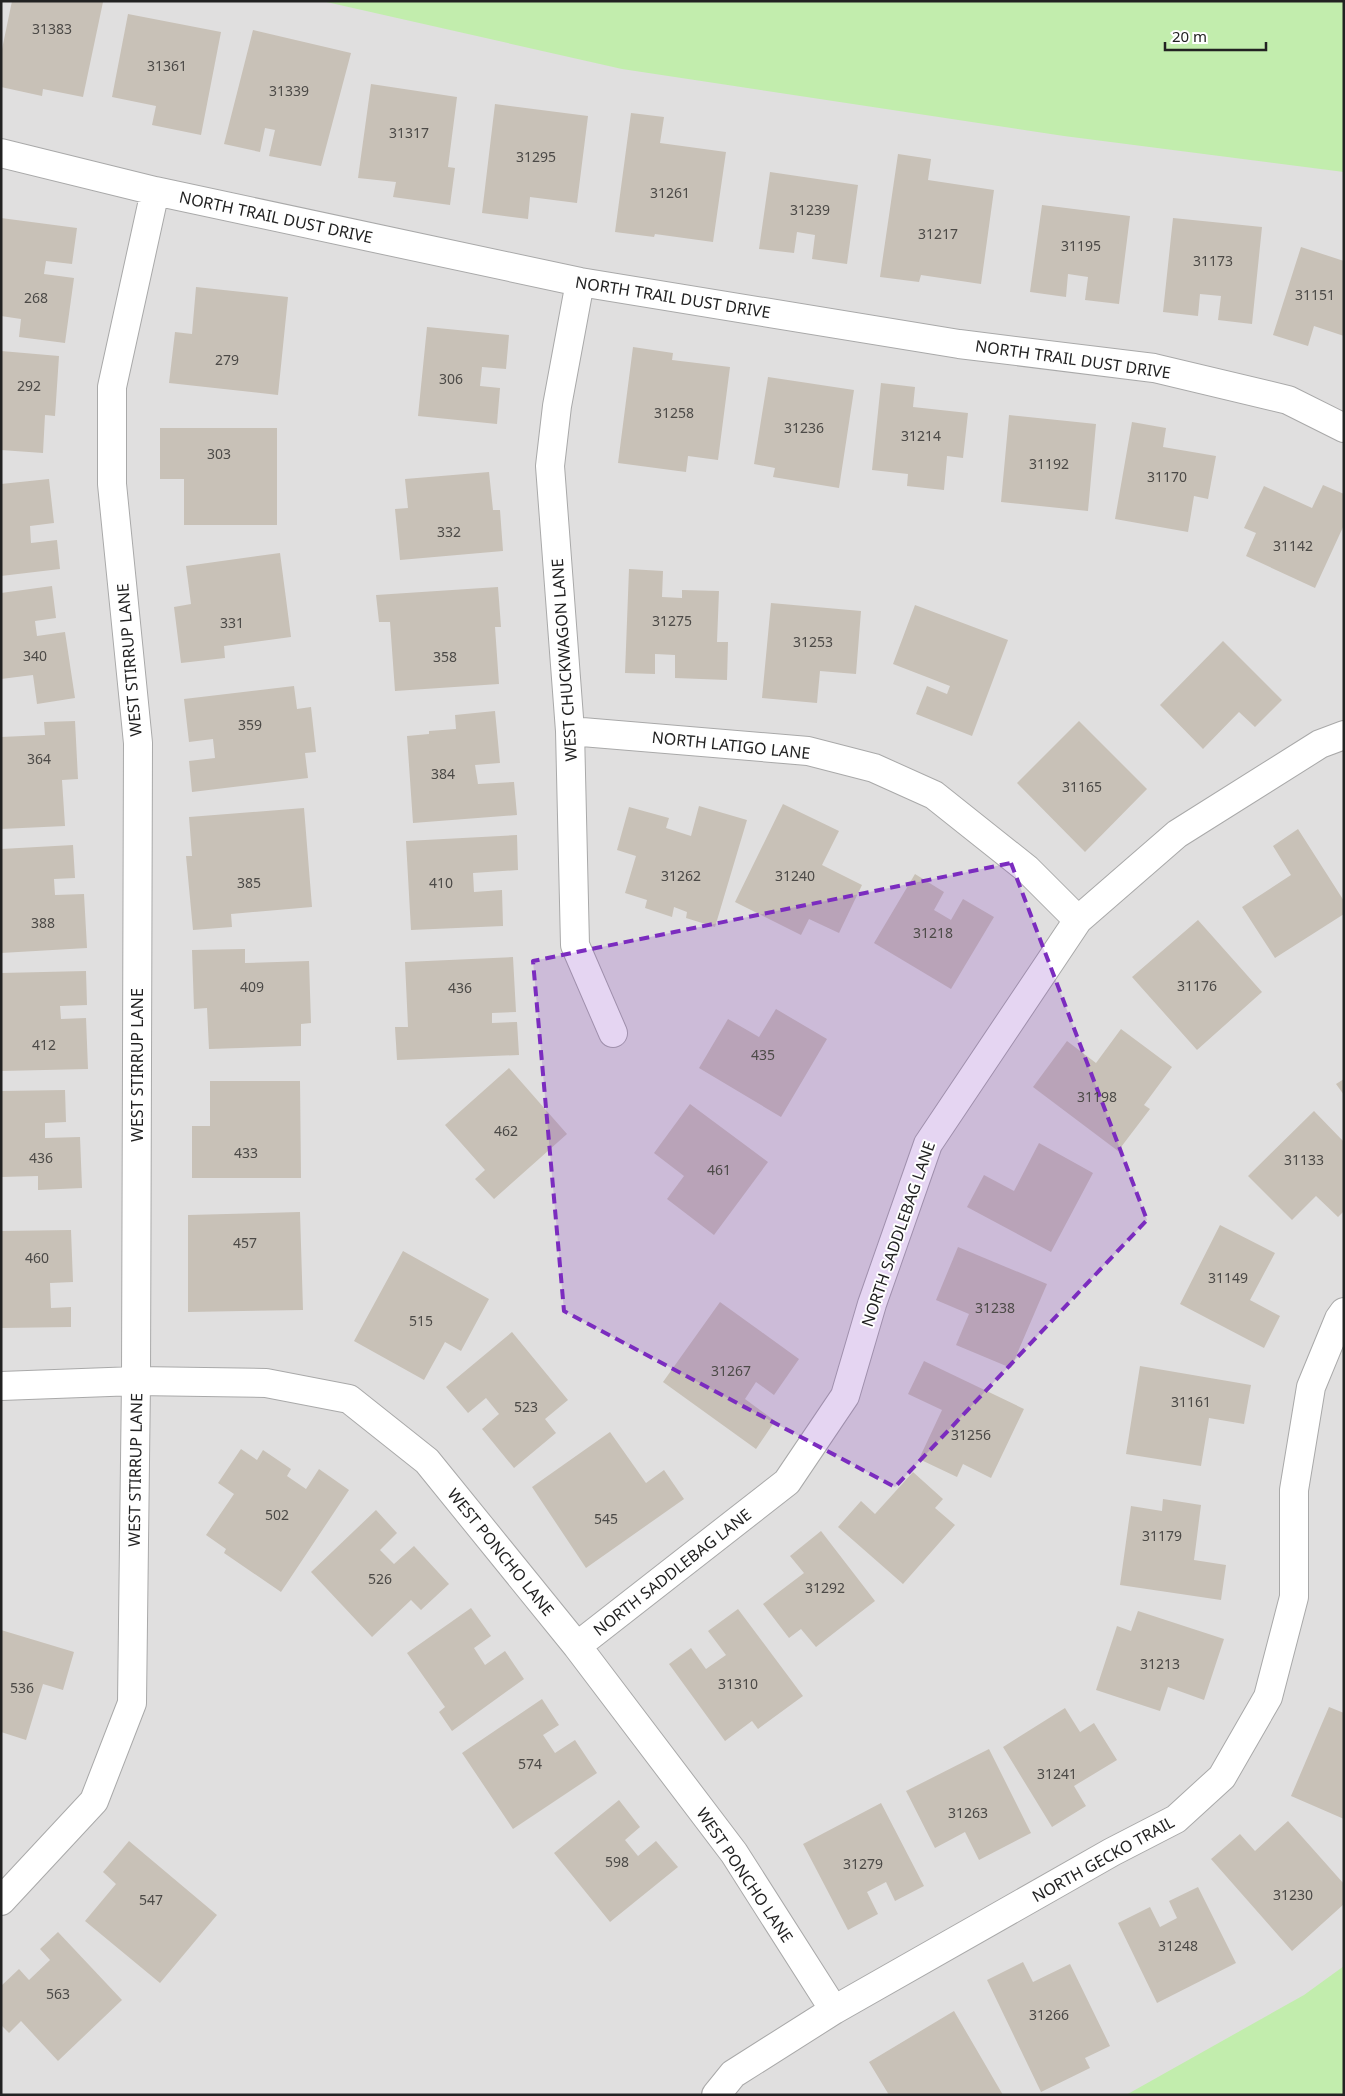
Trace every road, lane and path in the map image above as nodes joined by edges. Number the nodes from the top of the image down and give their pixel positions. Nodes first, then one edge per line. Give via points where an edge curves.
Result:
1 (1, 153) edge
2 (155, 191) junction
3 (580, 282) junction
4 (1344, 428) edge
5 (570, 731) junction
6 (1344, 735) edge
7 (1078, 920) junction
8 (613, 1034) dead end
9 (1344, 1312) edge
10 (136, 1381) junction
11 (1, 1386) edge
12 (577, 1646) junction
13 (1, 1901) edge
14 (834, 2010) junction
15 (716, 2095) edge

1 - 2 street, NORTH TRAIL DUST DRIVE
2 - 3 street, NORTH TRAIL DUST DRIVE
2 - 10 street, WEST STIRRUP LANE via 112,387 112,484 138,743
3 - 4 street, NORTH TRAIL DUST DRIVE via 959,344 1154,368 1288,400
3 - 5 street, WEST CHUCKWAGON LANE via 557,406 550,466
5 - 7 street, NORTH LATIGO LANE via 808,751 874,768 934,795 1026,870
5 - 8 street, WEST CHUCKWAGON LANE via 575,945
6 - 7 street, NORTH SADDLEBAG LANE via 1320,744 1177,834
7 - 12 street, NORTH SADDLEBAG LANE via 928,1144 872,1304 844,1396 787,1482
9 - 14 street, NORTH GECKO TRAIL via 1311,1387 1294,1490 1294,1597 1268,1698 1222,1777 1176,1819
10 - 11 street, WEST PONCHO LANE
10 - 12 street, WEST PONCHO LANE via 266,1382 349,1399 427,1461
10 - 13 street, WEST STIRRUP LANE via 132,1703 94,1802
12 - 14 street, WEST PONCHO LANE via 734,1854
14 - 15 street, NORTH GECKO TRAIL via 733,2074

